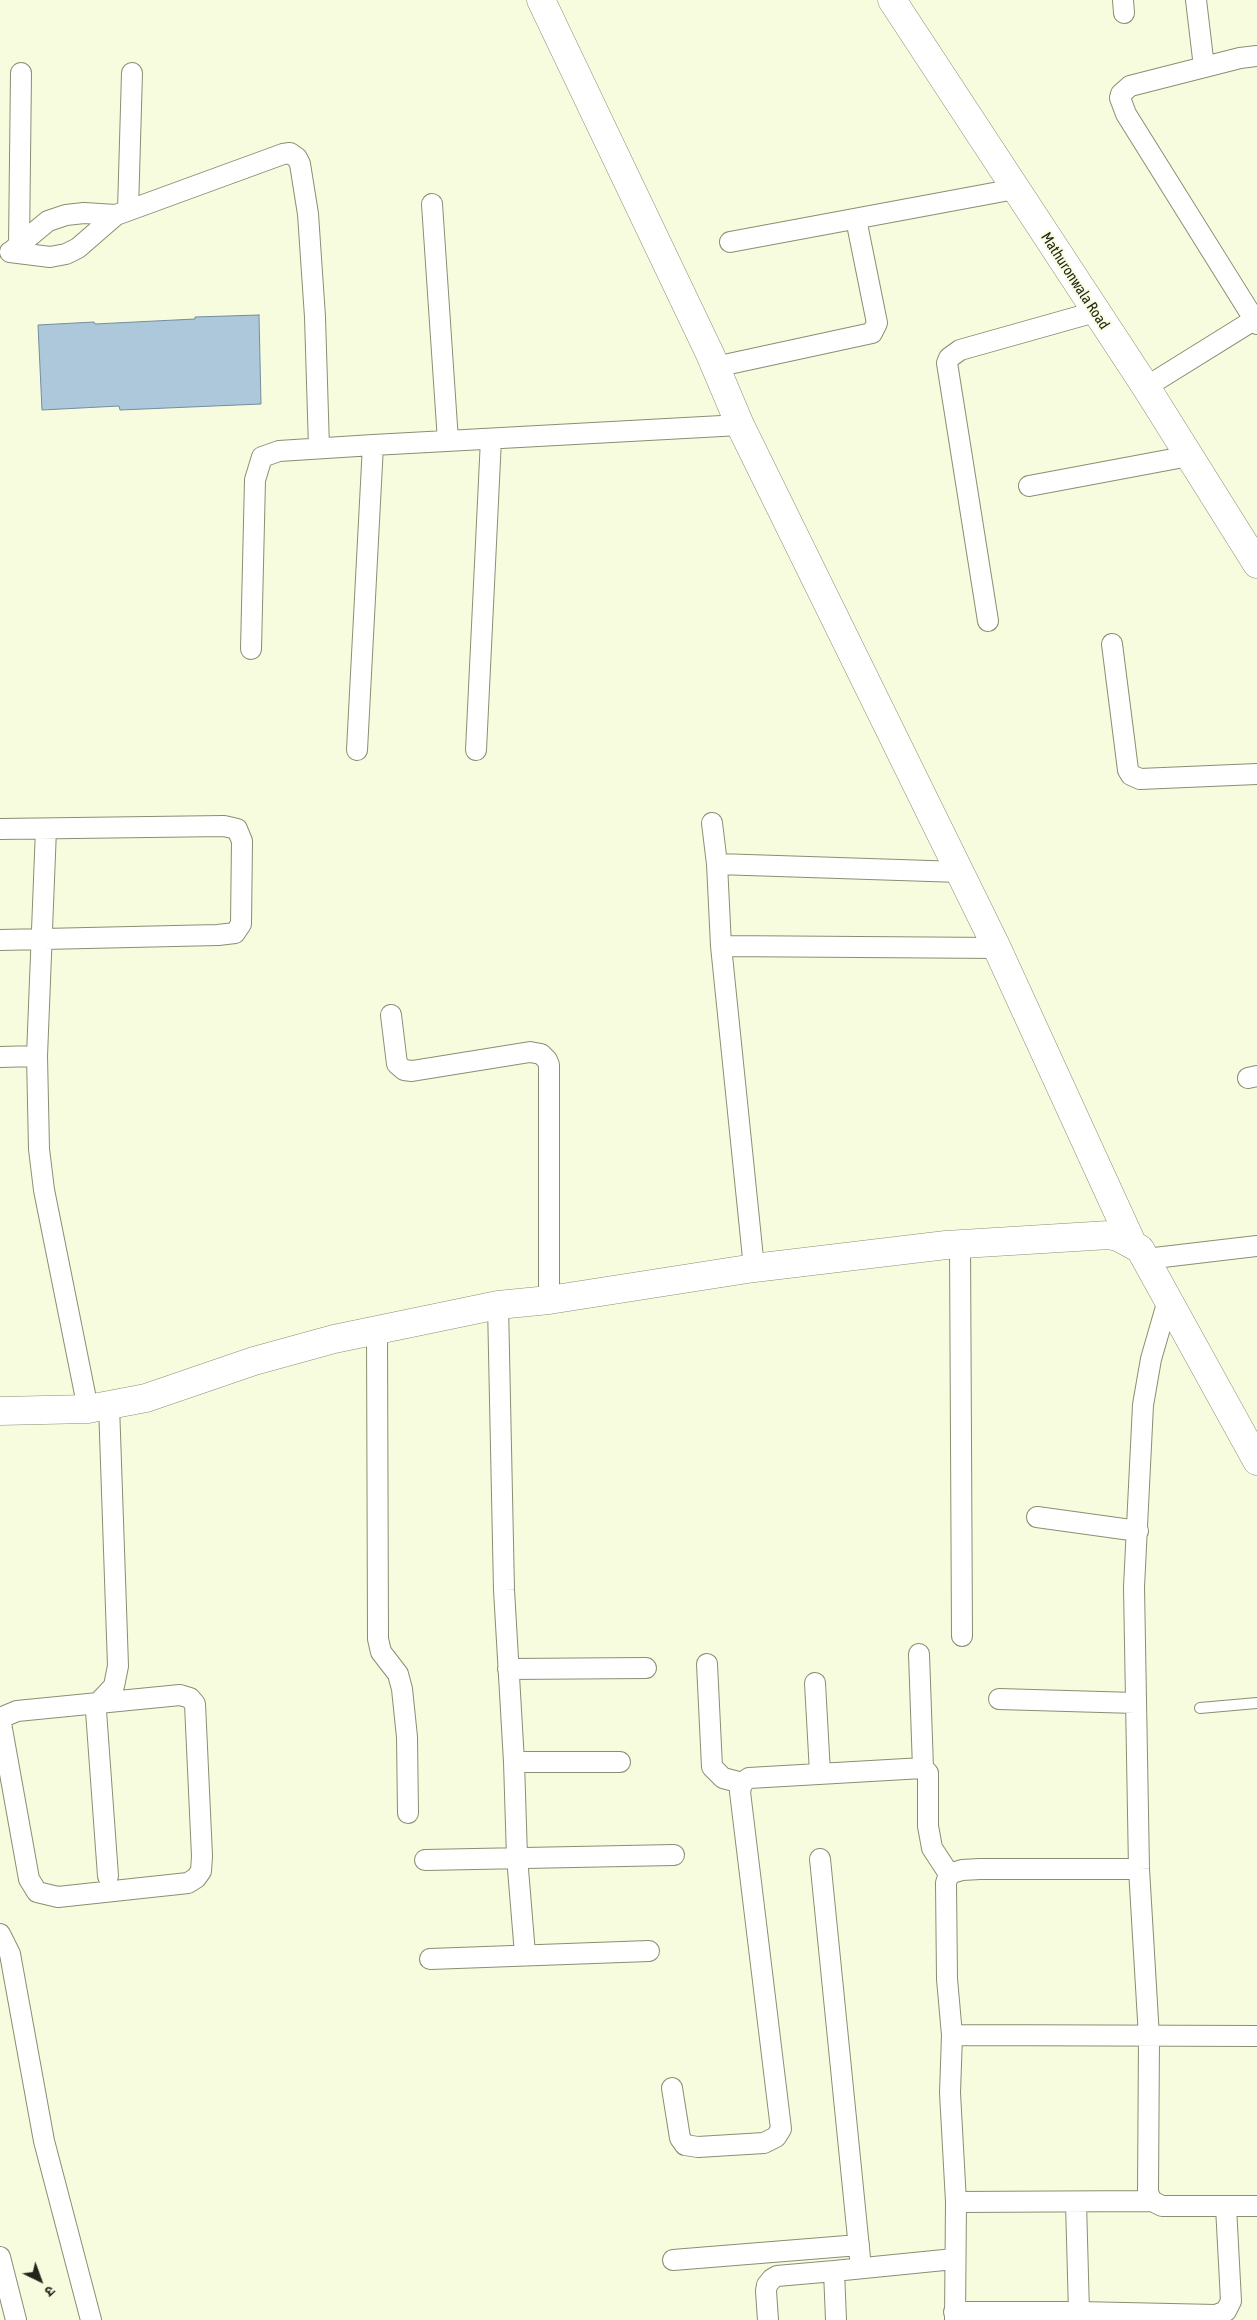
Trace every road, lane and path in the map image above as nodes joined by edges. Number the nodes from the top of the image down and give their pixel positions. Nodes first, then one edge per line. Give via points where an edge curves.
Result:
1 (541, 0) edge
2 (892, 0) edge
3 (1196, 0) edge
4 (1257, 56) edge
5 (1204, 67) junction
6 (132, 72) dead end
7 (21, 73) dead end
8 (1015, 189) junction
9 (432, 204) dead end
10 (122, 212) junction
11 (856, 219) junction
12 (730, 242) dead end
13 (10, 251) edge
14 (1095, 312) junction
15 (1256, 321) edge
16 (716, 367) junction
17 (1146, 387) junction
18 (740, 425) junction
19 (492, 439) junction
20 (448, 441) junction
21 (373, 445) junction
22 (319, 448) junction
23 (1189, 456) junction
24 (1029, 486) dead end
25 (1257, 564) edge
26 (988, 621) dead end
27 (1112, 644) dead end
28 (251, 649) dead end
29 (357, 750) dead end
30 (476, 750) dead end
31 (1257, 774) edge
32 (712, 823) dead end
33 (0, 829) edge
34 (46, 829) junction
35 (717, 864) junction
36 (960, 872) junction
37 (42, 939) junction
38 (0, 940) edge
39 (721, 946) junction
40 (997, 948) junction
41 (391, 1014) dead end
42 (37, 1056) junction
43 (0, 1057) edge
44 (960, 1244) junction
45 (1257, 1246) edge
46 (1139, 1251) junction
47 (754, 1268) junction
48 (549, 1300) junction
49 (1168, 1300) junction
50 (498, 1306) junction
51 (377, 1330) junction
52 (99, 1407) junction
53 (0, 1412) edge
54 (1257, 1461) edge
55 (1037, 1517) dead end
56 (1138, 1531) junction
57 (962, 1636) dead end
58 (919, 1654) dead end
59 (707, 1664) dead end
60 (646, 1668) dead end
61 (508, 1669) junction
62 (815, 1683) dead end
63 (999, 1699) dead end
64 (99, 1702) junction
65 (1135, 1703) junction
66 (1257, 1703) edge
67 (1200, 1708) dead end
68 (514, 1762) junction
69 (620, 1762) dead end
70 (923, 1768) junction
71 (820, 1773) junction
72 (742, 1783) junction
73 (408, 1813) dead end
74 (674, 1855) dead end
75 (517, 1858) junction
76 (820, 1859) dead end
77 (425, 1860) dead end
78 (1139, 1869) junction
79 (949, 1874) junction
80 (108, 1876) dead end
81 (0, 1934) edge
82 (650, 1951) dead end
83 (525, 1954) junction
84 (430, 1959) dead end
85 (952, 2035) junction
86 (1257, 2036) edge
87 (1149, 2037) junction
88 (672, 2088) dead end
89 (1152, 2201) junction
90 (956, 2202) junction
91 (1076, 2203) junction
92 (1226, 2206) junction
93 (1257, 2206) edge
94 (859, 2245) junction
95 (0, 2257) edge
96 (954, 2259) junction
97 (674, 2260) dead end
98 (861, 2268) junction
99 (834, 2272) junction
100 (1079, 2312) junction
101 (955, 2316) edge
102 (16, 2320) edge
103 (91, 2320) edge
104 (768, 2320) edge
105 (836, 2320) edge

1 - 16 street
2 - 8 street, Mathuronwala Road
3 - 5 street
4 - 5 street
5 - 15 street via 1130,86 1120,98 1126,114
6 - 10 street
7 - 13 street
8 - 11 street
8 - 14 street, Mathuronwala Road
9 - 20 street
10 - 13 street via 66,215 48,221
10 - 13 street via 66,254 50,257
10 - 22 street via 284,154 290,153 297,158 309,223
11 - 12 street
11 - 16 street via 877,323 872,334
14 - 17 street, Mathuronwala Road
14 - 26 street via 960,350 947,363
15 - 17 street
16 - 18 street
17 - 23 street, Mathuronwala Road
18 - 19 street
18 - 36 street
19 - 20 street
19 - 30 street
20 - 21 street
21 - 22 street
21 - 29 street
22 - 28 street via 269,453 262,457 258,468 255,480
23 - 24 street
23 - 25 street, Mathuronwala Road
27 - 31 street via 1131,775 1140,779
32 - 35 street
33 - 34 street
34 - 37 street
34 - 37 street via 234,827 242,841 241,924 234,933 227,935
35 - 36 street
35 - 39 street
36 - 40 street
37 - 38 street
37 - 42 street
39 - 40 street
39 - 47 street
40 - 46 street
41 - 48 street via 397,1064 404,1070 530,1052 542,1054 547,1060
42 - 43 street
42 - 52 street via 39,1149 44,1190
44 - 46 street via 1109,1235
44 - 47 street
44 - 57 street
45 - 46 street
46 - 49 street
47 - 48 street
48 - 50 street
49 - 54 street
49 - 56 street via 1150,1359 1143,1405
50 - 51 street
50 - 61 street
51 - 52 street via 263,1358 167,1391
51 - 73 street via 378,1639 386,1659 398,1674 402,1689 407,1737
52 - 53 street
52 - 64 street via 118,1666 114,1686
55 - 56 street
56 - 65 street via 1134,1587
58 - 70 street
59 - 72 street via 712,1767 724,1778
60 - 61 street
61 - 68 street
62 - 71 street
63 - 65 street
64 - 64 street via 17,1711 5,1716 1,1722 31,1885 36,1892 58,1897 188,1883 196,1878 202,1864 194,1701 180,1695
64 - 80 street via 96,1711
65 - 78 street
66 - 67 lane
68 - 69 street
68 - 75 street
70 - 71 street
70 - 79 street via 928,1773 928,1826 932,1848
71 - 72 street via 749,1778
72 - 88 street via 740,1792 781,2129 776,2137 764,2143 685,2145 680,2138
74 - 75 street
75 - 77 street
75 - 83 street
76 - 94 street
78 - 79 street via 980,1869
78 - 87 street
79 - 85 street via 946,1883 947,1979
81 - 103 street via 10,1954 44,2141
82 - 83 street
83 - 84 street
85 - 87 street
85 - 90 street via 950,2093
86 - 87 street
87 - 89 street via 1148,2193
89 - 91 street
89 - 92 street via 1162,2206
90 - 91 street
90 - 96 street
91 - 100 street
92 - 93 street
92 - 100 street via 1232,2301 1226,2311 1216,2315
94 - 97 street
94 - 98 street
95 - 102 street
96 - 98 street
96 - 101 street
98 - 99 street
99 - 104 street via 772,2279 766,2291
99 - 105 street
100 - 101 street

